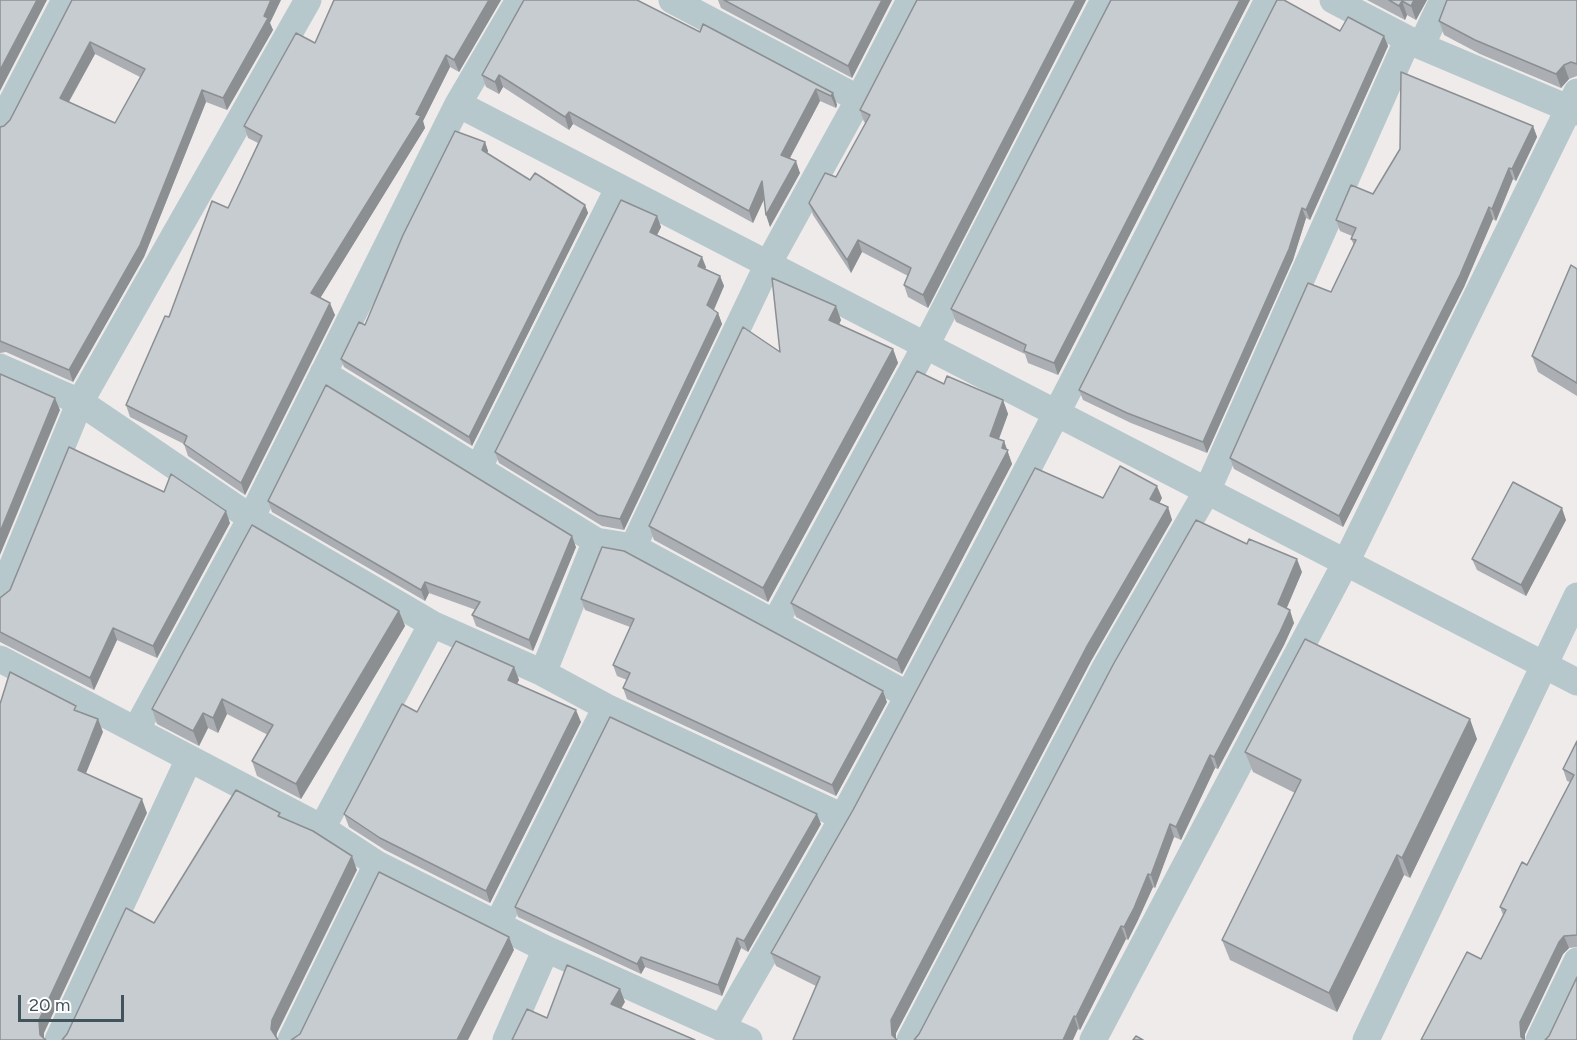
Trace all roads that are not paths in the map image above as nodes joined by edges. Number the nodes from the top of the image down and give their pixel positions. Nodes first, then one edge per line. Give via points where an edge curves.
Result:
1 (65, 0) edge
2 (308, 0) edge
3 (519, 0) edge
4 (672, 0) edge
5 (910, 0) edge
6 (1104, 0) edge
7 (1268, 0) edge
8 (1333, 0) edge
9 (1443, 0) edge
10 (707, 8) edge
11 (1414, 43) junction
12 (859, 99) junction
13 (458, 104) junction
14 (1574, 104) edge
15 (0, 125) edge
16 (619, 186) junction
17 (768, 264) junction
18 (926, 345) junction
19 (0, 367) edge
20 (323, 373) junction
21 (80, 402) junction
22 (1057, 413) junction
23 (478, 469) junction
24 (1207, 491) junction
25 (251, 518) junction
26 (596, 540) junction
27 (633, 547) junction
28 (1346, 562) junction
29 (0, 596) edge
30 (1577, 596) edge
31 (775, 623) junction
32 (432, 624) junction
33 (0, 659) edge
34 (1544, 665) junction
35 (543, 673) junction
36 (1577, 682) edge
37 (908, 695) junction
38 (606, 707) junction
39 (136, 730) junction
40 (189, 759) junction
41 (843, 818) junction
42 (322, 828) junction
43 (377, 864) junction
44 (497, 925) junction
45 (546, 950) junction
46 (1577, 961) edge
47 (722, 1028) junction
48 (58, 1040) edge
49 (291, 1040) edge
50 (506, 1040) edge
51 (749, 1040) edge
52 (910, 1040) edge
53 (1093, 1040) edge
54 (1366, 1040) edge
55 (1539, 1040) edge

1 - 15 street
2 - 21 street
3 - 13 street
4 - 10 street
5 - 12 street
6 - 18 street
7 - 22 street
8 - 11 street
9 - 11 street
10 - 12 street
11 - 14 street
11 - 24 street
12 - 17 street
13 - 16 street
13 - 20 street
14 - 28 street
16 - 17 street
16 - 23 street
17 - 18 street
17 - 27 street
18 - 22 street
18 - 31 street
19 - 21 street
20 - 23 street
20 - 25 street
21 - 25 street
21 - 29 street
22 - 24 street
22 - 37 street
23 - 26 street
24 - 28 street
24 - 52 street via 1105,668
25 - 32 street
25 - 39 street
26 - 27 street
26 - 35 street
27 - 31 street
28 - 34 street
28 - 53 street
30 - 34 street
31 - 37 street
32 - 35 street
32 - 42 street
33 - 39 street
34 - 36 street
34 - 54 street
35 - 38 street
37 - 41 street
38 - 41 street
38 - 44 street
39 - 40 street
40 - 42 street
40 - 48 street
41 - 47 street
42 - 43 street
43 - 44 street
43 - 49 street
44 - 45 street
45 - 47 street
45 - 50 street
46 - 55 street
47 - 51 street

